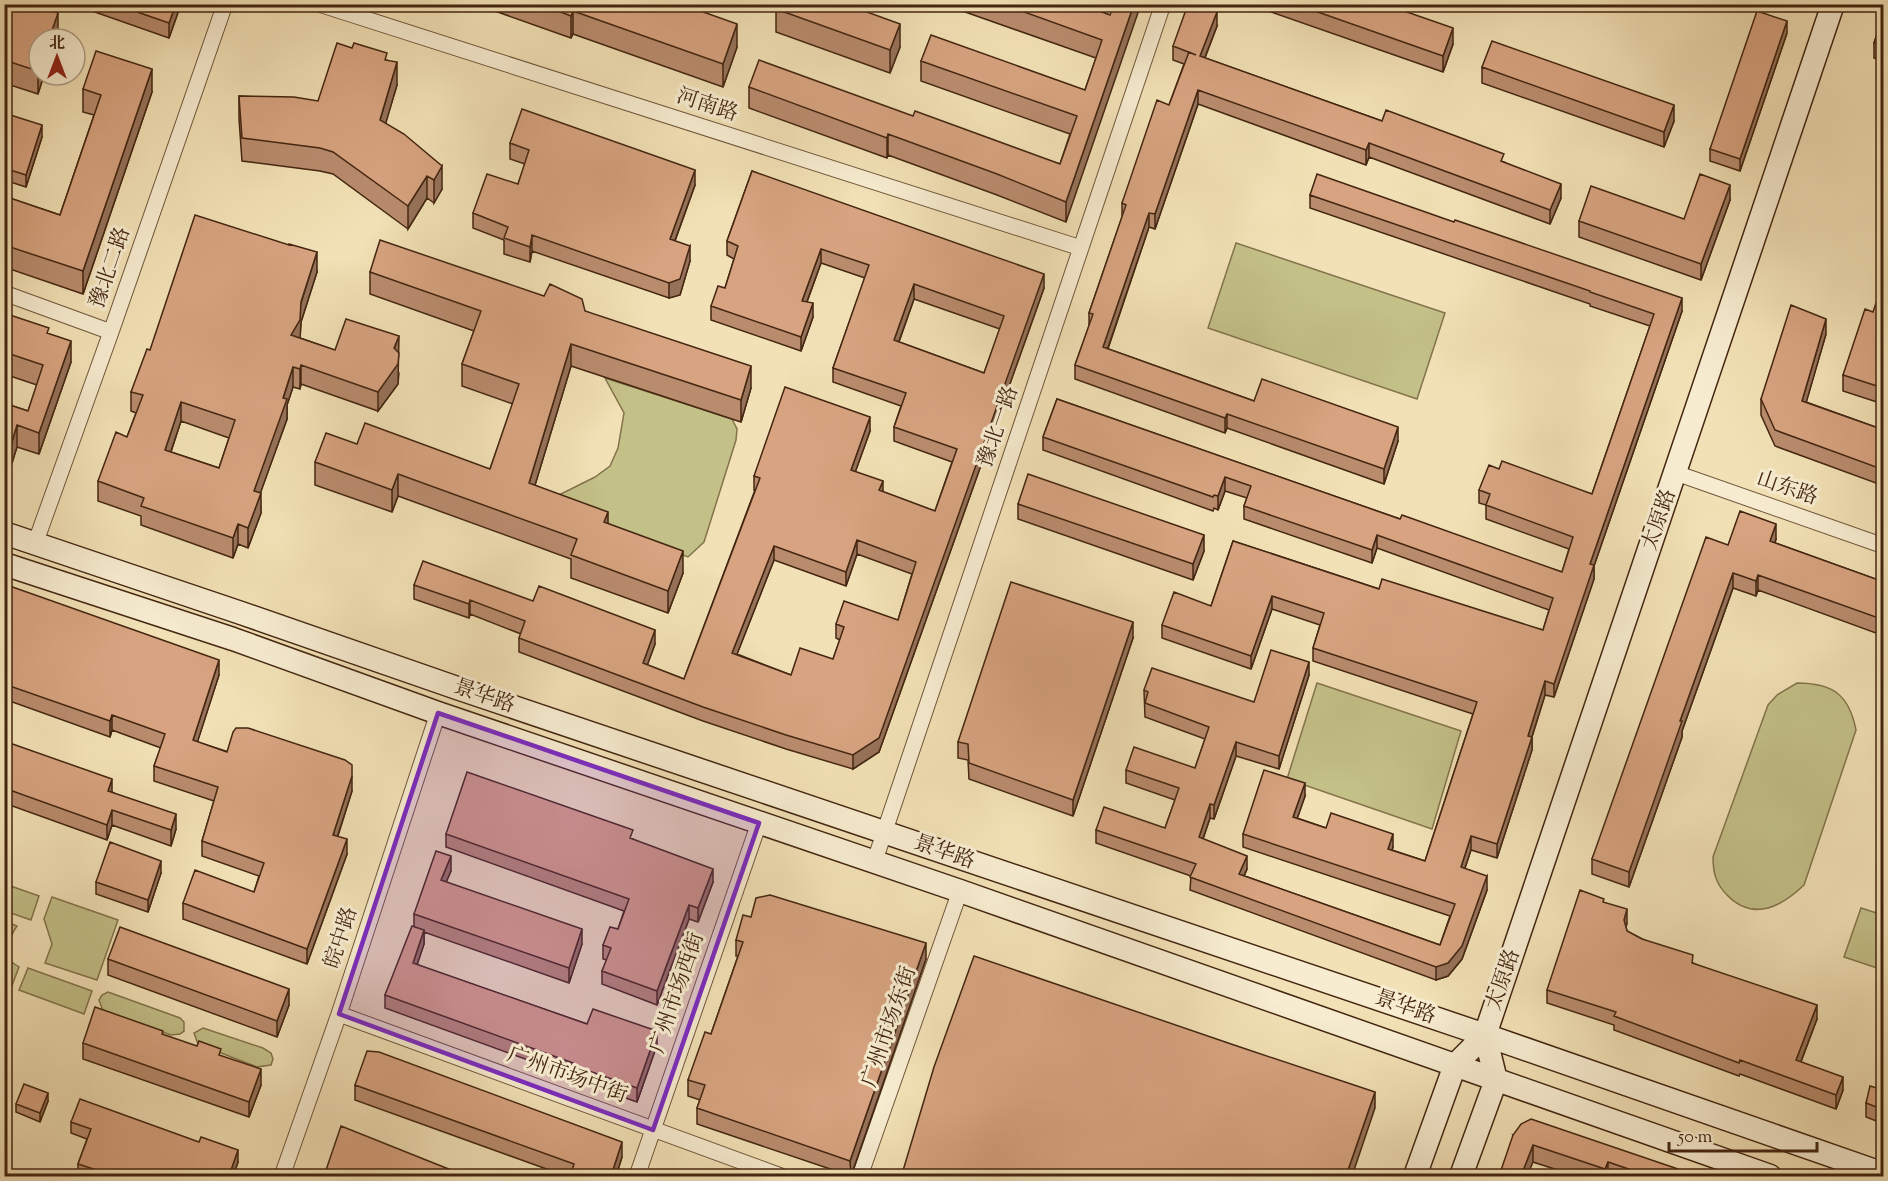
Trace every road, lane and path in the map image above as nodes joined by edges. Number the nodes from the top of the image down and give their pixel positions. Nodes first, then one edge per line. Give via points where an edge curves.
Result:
1 (225, 4) edge
2 (319, 4) edge
3 (1163, 4) edge
4 (1833, 4) edge
5 (1081, 248) junction
6 (4, 293) edge
7 (111, 332) junction
8 (1676, 473) junction
9 (4, 533) edge
10 (35, 544) junction
11 (1884, 546) edge
12 (4, 564) edge
13 (438, 713) junction
14 (759, 823) junction
15 (884, 832) junction
16 (874, 863) junction
17 (960, 891) junction
18 (339, 1014) junction
19 (1485, 1035) junction
20 (1455, 1065) junction
21 (1496, 1080) junction
22 (653, 1130) junction
23 (1884, 1174) edge
24 (282, 1176) edge
25 (637, 1176) edge
26 (781, 1176) edge
27 (860, 1176) edge
28 (1415, 1176) edge
29 (1461, 1176) edge
30 (1770, 1176) edge

1 - 7 street, 豫北二路
2 - 5 street, 河南路
3 - 5 street, 豫北一路
4 - 8 main road, 太原路
5 - 15 street, 豫北一路
6 - 7 street
7 - 10 street, 豫北二路
8 - 11 street, 山东路
8 - 19 main road, 太原路
9 - 10 main road, 景华路
10 - 15 main road, 景华路
12 - 13 main road, 景华路 via 233,639
13 - 14 main road, 景华路
13 - 18 street, 皖中路
14 - 16 main road, 景华路
14 - 22 street, 广州市场西街
15 - 16 street, 豫北一路
15 - 19 main road, 景华路
16 - 17 main road, 景华路
17 - 20 main road, 景华路
17 - 27 street, 广州市场东街
18 - 22 street, 广州市场中街
18 - 24 street, 皖中路
19 - 20 main road, 太原路
19 - 21 main road, 太原路
19 - 23 main road, 景华路
20 - 21 main road, 景华路
20 - 28 main road, 太原路
21 - 29 main road
21 - 30 main road, 景华路
22 - 25 street, 广州市场西街
22 - 26 street, 广州市场中街

